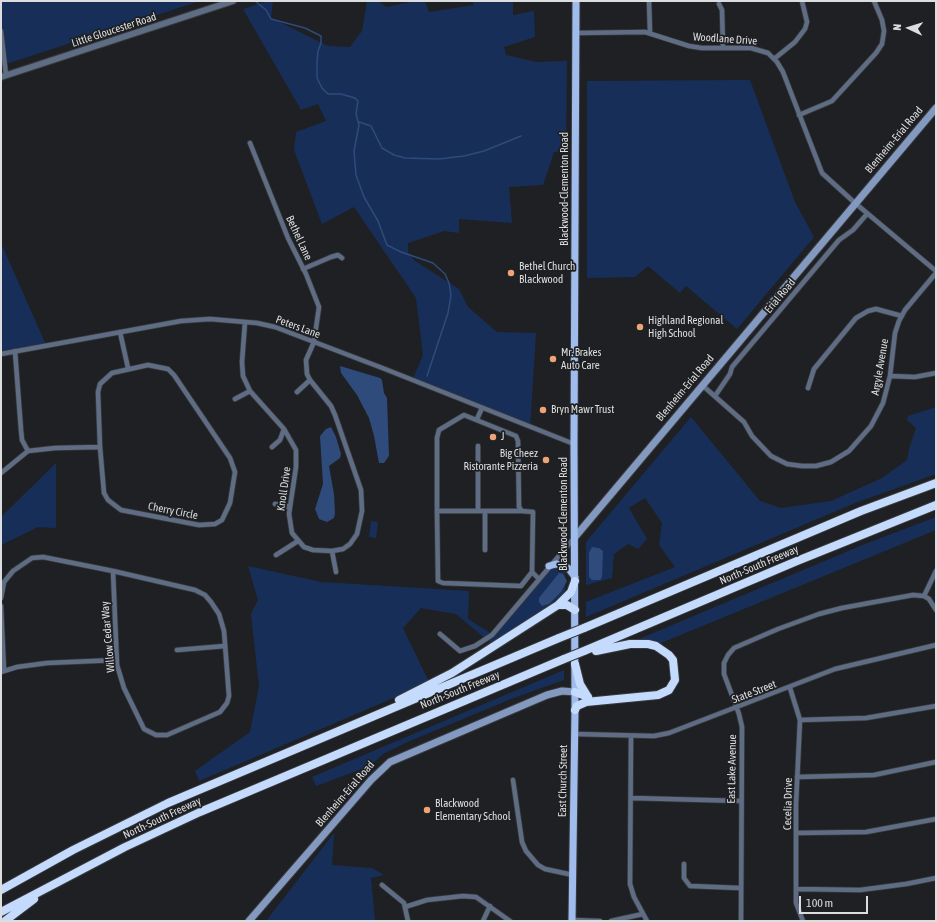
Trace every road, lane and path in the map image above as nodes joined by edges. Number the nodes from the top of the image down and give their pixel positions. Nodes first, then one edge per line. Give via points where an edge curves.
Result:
1 (233, 1) edge
2 (576, 1) edge
3 (649, 1) edge
4 (802, 1) edge
5 (874, 1) edge
6 (719, 4) dead end
7 (1, 31) edge
8 (576, 33) junction
9 (650, 33) junction
10 (723, 48) junction
11 (774, 58) junction
12 (3, 76) edge
13 (936, 108) edge
14 (800, 115) junction
15 (250, 143) dead end
16 (855, 203) junction
17 (867, 214) junction
18 (342, 258) dead end
19 (303, 269) junction
20 (936, 272) edge
21 (902, 316) junction
22 (245, 322) junction
23 (120, 332) junction
24 (314, 342) junction
25 (15, 351) junction
26 (1, 354) edge
27 (128, 368) junction
28 (936, 373) edge
29 (890, 376) junction
30 (310, 380) junction
31 (702, 385) junction
32 (808, 388) dead end
33 (250, 391) junction
34 (297, 392) dead end
35 (715, 396) junction
36 (235, 399) dead end
37 (482, 408) junction
38 (477, 419) junction
39 (284, 429) junction
40 (574, 444) junction
41 (100, 446) junction
42 (478, 446) dead end
43 (272, 447) dead end
44 (28, 451) junction
45 (1, 473) edge
46 (936, 483) edge
47 (275, 504) dead end
48 (936, 505) edge
49 (290, 507) junction
50 (437, 510) junction
51 (478, 511) junction
52 (485, 511) junction
53 (522, 511) junction
54 (575, 537) junction
55 (298, 541) junction
56 (485, 550) dead end
57 (332, 551) junction
58 (276, 555) dead end
59 (549, 566) junction
60 (113, 571) junction
61 (936, 571) edge
62 (336, 572) dead end
63 (532, 572) junction
64 (539, 579) junction
65 (575, 579) junction
66 (521, 586) junction
67 (528, 592) junction
68 (924, 596) junction
69 (1, 598) edge
70 (558, 605) junction
71 (1, 606) edge
72 (575, 610) junction
73 (936, 610) edge
74 (440, 634) dead end
75 (575, 642) joint
76 (936, 645) edge
77 (225, 646) junction
78 (177, 650) dead end
79 (584, 653) junction
80 (116, 660) junction
81 (575, 664) junction
82 (3, 672) edge
83 (790, 688) junction
84 (575, 692) junction
85 (588, 697) junction
86 (598, 700) junction
87 (936, 706) edge
88 (737, 708) junction
89 (575, 710) junction
90 (800, 720) junction
91 (575, 734) junction
92 (326, 736) junction
93 (631, 736) junction
94 (936, 762) edge
95 (797, 777) junction
96 (513, 780) dead end
97 (631, 798) junction
98 (740, 801) junction
99 (936, 819) edge
100 (796, 833) junction
101 (684, 864) dead end
102 (573, 875) junction
103 (936, 878) edge
104 (56, 883) junction
105 (382, 885) dead end
106 (740, 888) junction
107 (796, 889) junction
108 (1, 890) edge
109 (490, 906) junction
110 (405, 907) junction
111 (1, 912) edge
112 (643, 914) junction
113 (5, 921) edge
114 (249, 921) edge
115 (408, 921) edge
116 (483, 921) edge
117 (510, 921) edge
118 (572, 921) edge
119 (600, 921) edge
120 (611, 921) edge
121 (647, 921) edge
122 (741, 921) edge
123 (803, 921) edge

1 - 12 street, Little Gloucester Road
2 - 8 main road, Blackwood-Clementon Road
3 - 9 street
4 - 11 street via 807,22 805,29
5 - 14 street via 882,20 882,44 832,101
6 - 10 street via 722,10
7 - 12 street
8 - 9 street, Woodlane Drive
8 - 40 main road, Blackwood-Clementon Road
9 - 10 street, Woodlane Drive via 689,46
10 - 11 street, Woodlane Drive via 751,48 763,51
11 - 14 street via 783,72
13 - 16 main road, Blenheim-Erial Road
14 - 16 street via 822,173
15 - 19 street, Bethel Lane
16 - 17 street
16 - 31 main road, Blenheim-Erial Road
17 - 20 street
17 - 35 street, Erial Road via 853,230 839,240 738,361
18 - 19 street via 338,255
19 - 24 street, Bethel Lane via 319,307
20 - 21 street, Argyle Avenue
21 - 29 street, Argyle Avenue via 895,333
21 - 32 street via 876,309 868,310 856,318 814,369
22 - 23 street, Peters Lane via 210,319 182,321
22 - 24 street, Peters Lane via 275,327
22 - 33 street, Knoll Drive via 242,370
23 - 25 street, Peters Lane
23 - 27 street
24 - 30 street via 306,360
24 - 37 street, Peters Lane
25 - 26 street, Peters Lane
25 - 44 street via 22,440
27 - 41 street, Cherry Circle via 112,373 100,384
27 - 41 street, Cherry Circle via 148,365 168,369 230,458 235,472 234,484 224,516 215,524 206,526 121,510 108,500 104,493
28 - 29 street via 915,377
29 - 35 street, Argyle Avenue via 883,403 861,439 838,458 816,466 787,464 771,456 752,436 744,422
30 - 34 street
30 - 57 street via 333,411 361,490 362,511 357,534 350,544
31 - 35 street, Argyle Avenue
31 - 54 main road, Blenheim-Erial Road
33 - 36 street
33 - 39 street, Knoll Drive
37 - 38 street
37 - 40 street, Peters Lane
38 - 50 street via 464,415 438,433
38 - 53 street via 516,436 519,507
39 - 43 street via 280,440
39 - 49 street, Knoll Drive via 296,450 297,458
40 - 54 main road, Blackwood-Clementon Road
41 - 44 street
42 - 51 street
44 - 45 street
46 - 92 highway, North-South Freeway, bridge via 861,511
47 - 49 street
48 - 79 highway, North-South Freeway via 796,561
49 - 55 street, Knoll Drive via 289,525
50 - 51 street
50 - 66 street via 438,581
51 - 52 street
52 - 53 street
52 - 56 street
53 - 63 street via 533,512
54 - 59 street, Blenheim-Erial Road
54 - 65 main road, Blackwood-Clementon Road
55 - 57 street via 304,547 313,550
55 - 58 street
57 - 62 street
59 - 64 street, Blenheim-Erial Road
59 - 65 main road via 564,565
60 - 69 street, Willow Cedar Way via 43,557 32,558 13,571 4,582
60 - 77 street, Willow Cedar Way via 183,586 205,595 219,614
60 - 80 street, Willow Cedar Way
61 - 68 street
63 - 64 street
63 - 66 street
64 - 67 street, Blenheim-Erial Road
65 - 70 highway via 571,592
65 - 72 main road, Blackwood-Clementon Road
66 - 67 street
67 - 74 street, Blenheim-Erial Road via 492,635 475,646 458,650
68 - 73 street via 930,599
68 - 88 street, East Lake Avenue via 913,595 819,614 734,648 724,663 724,674
70 - 72 highway via 567,605
70 - 92 highway via 452,673
71 - 82 street
72 - 75 main road, Blackwood-Clementon Road
75 - 81 main road, East Church Street
76 - 83 street, State Street via 835,669 808,678
77 - 78 street
77 - 80 street, Willow Cedar Way via 227,703 220,712 167,735 156,735 144,729 124,688
79 - 86 highway via 621,645 648,644 663,650 673,660 675,680 664,692 648,697
79 - 104 highway, North-South Freeway, bridge via 553,663 200,812
80 - 82 street via 47,663 17,667
81 - 84 main road, East Church Street
81 - 85 highway via 580,684
83 - 88 street, State Street
83 - 90 street, Cecelia Drive
84 - 85 highway
84 - 89 main road, East Church Street
84 - 114 main road, Blenheim-Erial Road via 562,691 547,695 390,762 371,780
85 - 86 highway
86 - 89 highway via 582,703
87 - 90 street via 866,718
88 - 93 street, State Street via 669,733
88 - 98 street, East Lake Avenue via 742,727
89 - 91 main road, East Church Street
90 - 95 street, Cecelia Drive
91 - 93 street, State Street
91 - 102 main road, East Church Street
92 - 108 highway, North-South Freeway via 122,825
93 - 97 street
94 - 95 street via 874,775
95 - 100 street, Cecelia Drive
96 - 102 street via 522,842 526,851 545,869
97 - 98 street
97 - 112 street via 630,884
98 - 106 street, East Lake Avenue
99 - 100 street via 866,832
100 - 107 street, Cecelia Drive
101 - 106 street via 684,878 690,886
102 - 118 main road, East Church Street
103 - 107 street via 860,890
104 - 111 highway, North-South Freeway
104 - 113 highway
105 - 110 street via 404,903
106 - 122 street, East Lake Avenue
107 - 123 street, Cecelia Drive via 798,911
109 - 110 street via 476,897 463,896 432,899
109 - 116 street
109 - 117 street
110 - 115 street
112 - 120 street
112 - 121 street
118 - 119 street

